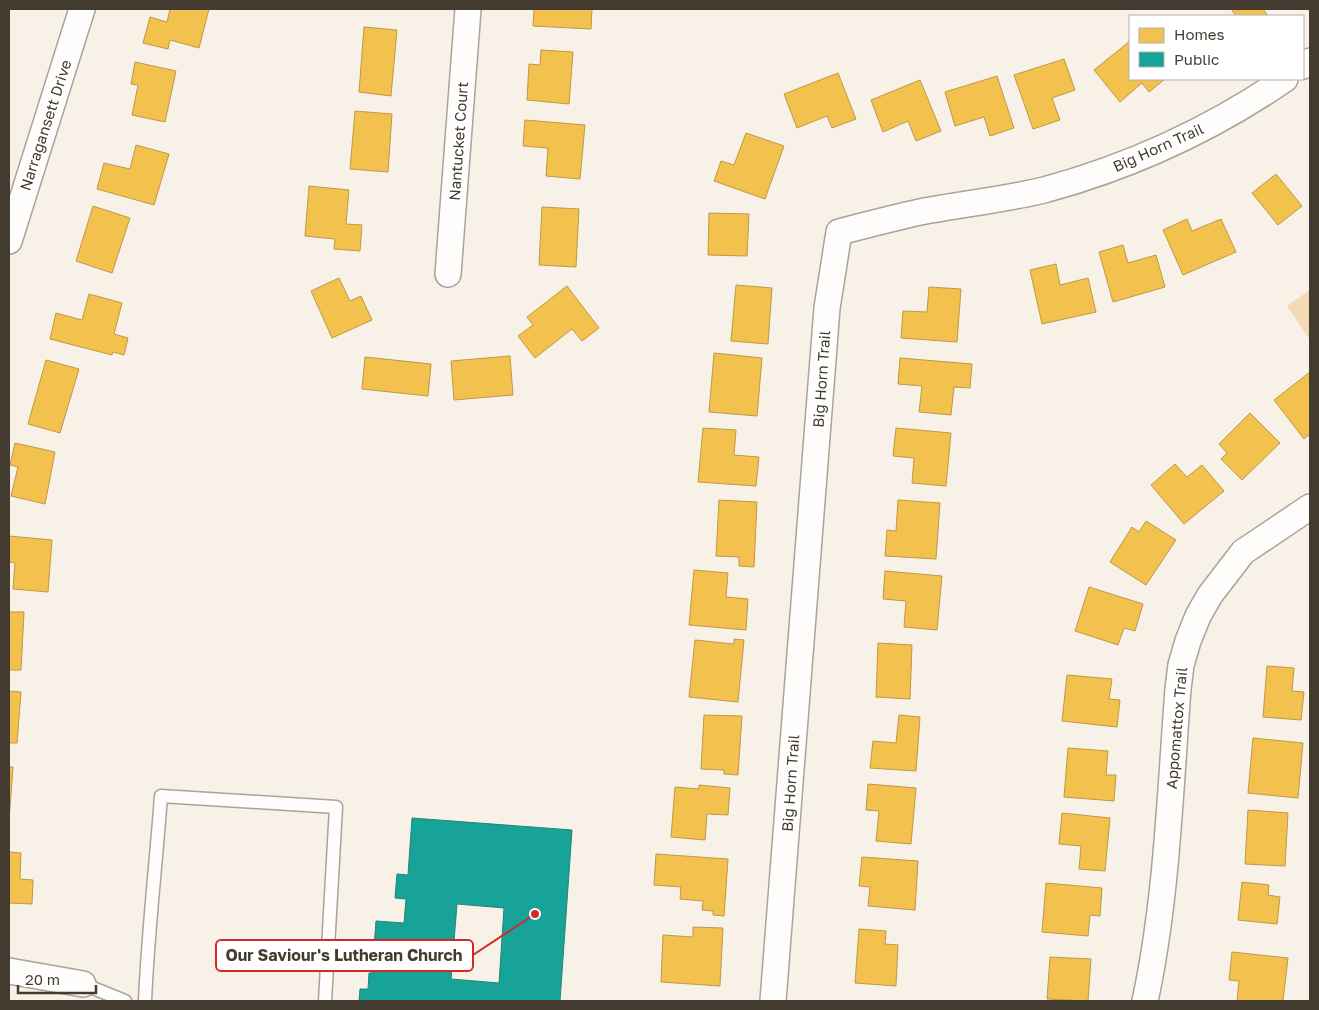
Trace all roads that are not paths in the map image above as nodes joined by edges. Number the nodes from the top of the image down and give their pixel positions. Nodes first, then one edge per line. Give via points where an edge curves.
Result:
1 (82, 9) edge
2 (468, 9) edge
3 (1284, 80) edge
4 (9, 241) edge
5 (448, 274) dead end
6 (1310, 507) edge
7 (9, 972) edge
8 (83, 984) joint
9 (125, 1001) edge
10 (145, 1001) edge
11 (325, 1001) edge
12 (773, 1001) edge
13 (1145, 1001) edge

1 - 4 street, Narragansett Drive
2 - 5 street, Nantucket Court
3 - 12 street, Big Horn Trail via 1200,130 1099,173 1004,199 921,212 839,232 827,308
6 - 13 street, Appomattox Trail via 1243,552 1210,594 1188,641 1178,689 1164,869
7 - 8 street
8 - 9 lane
10 - 11 lane via 147,940 161,796 336,807

